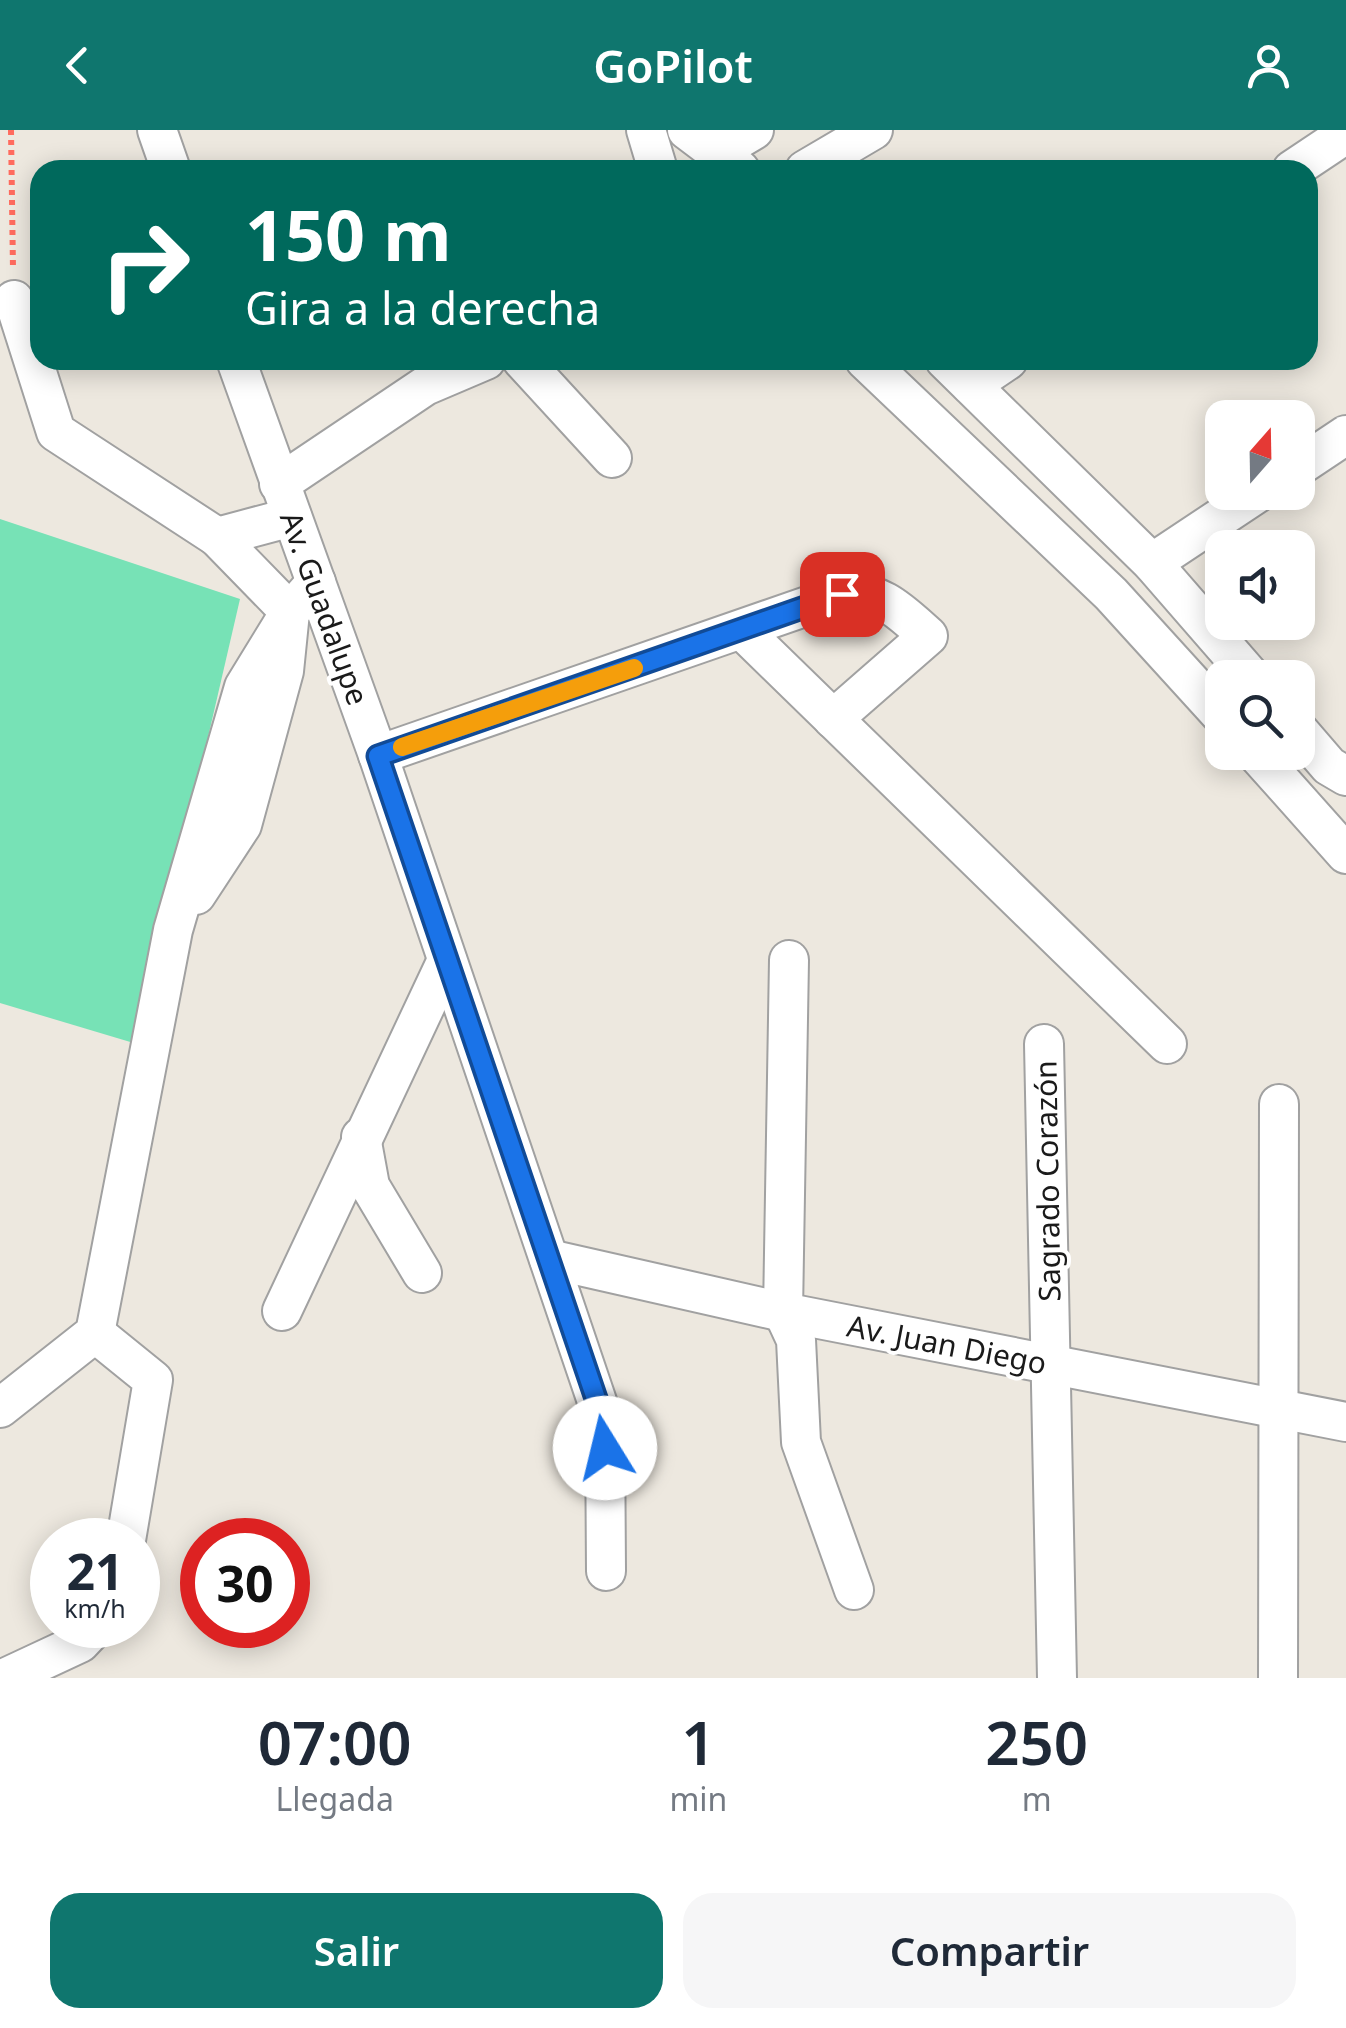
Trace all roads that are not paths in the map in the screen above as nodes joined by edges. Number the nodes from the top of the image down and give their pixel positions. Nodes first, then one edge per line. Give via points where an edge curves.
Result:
1 (158, 130) edge
2 (646, 130) edge
3 (686, 130) edge
4 (754, 130) edge
5 (873, 130) edge
6 (1346, 134) edge
7 (168, 160) edge
8 (655, 160) edge
9 (727, 160) edge
10 (729, 160) edge
11 (822, 160) edge
12 (1307, 160) edge
13 (18, 300) edge
14 (30, 342) edge
15 (38, 370) edge
16 (240, 370) edge
17 (463, 370) edge
18 (531, 370) edge
19 (876, 370) edge
20 (958, 372) edge
21 (1346, 435) edge
22 (1315, 456) edge
23 (612, 458) dead end
24 (286, 500) junction
25 (1232, 510) edge
26 (217, 538) junction
27 (1152, 563) junction
28 (316, 582) junction
29 (290, 612) junction
30 (742, 630) junction
31 (1236, 660) edge
32 (1205, 697) edge
33 (832, 719) junction
34 (1315, 744) edge
35 (378, 756) junction
36 (1340, 765) edge
37 (1271, 770) edge
38 (1346, 854) edge
39 (446, 960) junction
40 (789, 960) dead end
41 (1044, 1044) dead end
42 (1167, 1044) dead end
43 (1279, 1104) dead end
44 (361, 1137) junction
45 (549, 1259) junction
46 (422, 1273) dead end
47 (282, 1311) dead end
48 (783, 1312) junction
49 (95, 1333) junction
50 (1051, 1364) junction
51 (0, 1408) edge
52 (1278, 1408) junction
53 (1346, 1422) edge
54 (130, 1518) edge
55 (606, 1571) dead end
56 (854, 1590) dead end
57 (71, 1648) edge
58 (4, 1678) edge
59 (1057, 1678) edge
60 (1278, 1678) edge

1 - 7 street
2 - 8 street
3 - 9 street
4 - 10 street
5 - 11 street
6 - 12 street
13 - 14 street
15 - 26 street via 56,432
16 - 24 street, Av. Guadalupe
17 - 24 street via 425,386
18 - 23 street
19 - 32 street via 1111,594
20 - 27 street
21 - 22 street
24 - 26 street
24 - 28 street, Av. Guadalupe
25 - 27 street
26 - 29 street
27 - 31 street
28 - 29 street
28 - 35 street, Av. Guadalupe
29 - 49 street via 244,687 173,930
30 - 33 street
30 - 33 street via 865,591 892,604 928,636
30 - 35 street
33 - 42 street
34 - 36 street
35 - 39 street, Av. Guadalupe
37 - 38 street
39 - 44 street
39 - 45 street, Av. Guadalupe
40 - 48 street
41 - 50 street, Sagrado Corazón
43 - 52 street
44 - 46 street via 370,1186
44 - 47 street
45 - 48 street, Av. Juan Diego
45 - 55 street, Av. Guadalupe via 605,1425
48 - 50 street, Av. Juan Diego
48 - 56 street via 796,1340 801,1442
49 - 51 street
49 - 54 street via 153,1380
50 - 52 street, Av. Juan Diego
50 - 59 street, Sagrado Corazón
52 - 53 street, Av. Juan Diego
52 - 60 street
57 - 58 street

